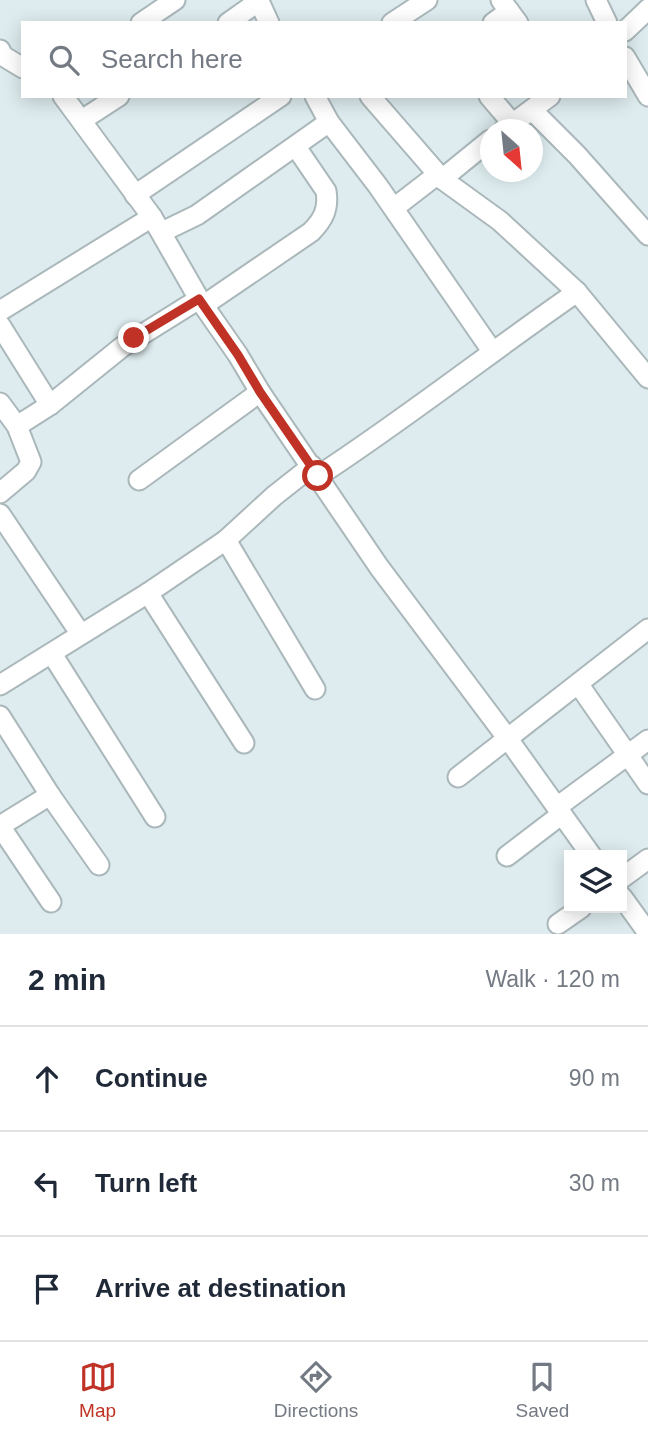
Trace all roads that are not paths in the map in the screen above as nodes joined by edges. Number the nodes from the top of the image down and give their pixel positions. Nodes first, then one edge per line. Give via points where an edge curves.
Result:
1 (175, 0) edge
2 (253, 0) edge
3 (596, 0) edge
4 (259, 1) edge
5 (648, 9) edge
6 (424, 10) edge
7 (144, 21) edge
8 (231, 21) edge
9 (268, 21) edge
10 (397, 21) edge
11 (606, 21) edge
12 (627, 29) edge
13 (1, 55) edge
14 (627, 60) edge
15 (21, 67) edge
16 (648, 96) edge
17 (65, 98) edge
18 (115, 98) edge
19 (278, 98) edge
20 (316, 98) edge
21 (372, 98) edge
22 (490, 98) edge
23 (548, 98) edge
24 (533, 111) junction
25 (504, 119) edge
26 (520, 119) edge
27 (82, 120) junction
28 (329, 122) junction
29 (296, 146) junction
30 (480, 148) edge
31 (440, 176) junction
32 (135, 195) junction
33 (394, 208) junction
34 (157, 224) junction
35 (648, 235) edge
36 (577, 292) junction
37 (202, 302) junction
38 (1, 313) edge
39 (492, 351) junction
40 (648, 378) edge
41 (260, 392) junction
42 (0, 403) edge
43 (50, 405) junction
44 (17, 426) junction
45 (315, 471) junction
46 (139, 480) dead end
47 (0, 493) edge
48 (0, 514) edge
49 (226, 540) junction
50 (148, 593) junction
51 (648, 629) edge
52 (80, 633) junction
53 (52, 654) junction
54 (0, 685) edge
55 (579, 685) junction
56 (315, 689) dead end
57 (0, 716) edge
58 (508, 739) junction
59 (648, 740) edge
60 (244, 743) dead end
61 (627, 755) junction
62 (458, 776) dead end
63 (648, 784) edge
64 (50, 795) junction
65 (559, 811) junction
66 (155, 817) dead end
67 (0, 826) edge
68 (587, 850) edge
69 (507, 856) dead end
70 (648, 859) edge
71 (99, 865) dead end
72 (627, 874) edge
73 (51, 902) dead end
74 (627, 904) edge
75 (574, 913) edge
76 (558, 924) dead end
77 (648, 933) edge

1 - 7 street
2 - 4 street
3 - 11 street
4 - 8 street
4 - 9 street
5 - 12 street
6 - 10 street
13 - 15 street
14 - 16 street
17 - 27 street
18 - 27 street
19 - 32 street
20 - 28 street
21 - 31 street
22 - 25 street
23 - 24 street
24 - 26 street
24 - 35 street
27 - 32 street
28 - 29 street
28 - 33 street
29 - 34 street via 197,215
29 - 37 street via 326,191 324,217 311,232
30 - 31 street
31 - 33 street
31 - 36 street via 500,221
32 - 34 street
33 - 39 street
34 - 37 street
34 - 38 street
36 - 39 street
36 - 40 street
37 - 41 street
37 - 43 street via 122,347
38 - 43 street
39 - 45 street via 386,432
41 - 45 street
41 - 46 street
42 - 44 street
43 - 44 street
44 - 47 street via 31,462
45 - 49 street via 274,496
45 - 58 street via 379,568
48 - 52 street
49 - 50 street
49 - 56 street
50 - 52 street
50 - 60 street
51 - 55 street
52 - 53 street
53 - 54 street
53 - 66 street
55 - 58 street
55 - 61 street
57 - 64 street
58 - 62 street
58 - 65 street
59 - 61 street
61 - 63 street
61 - 65 street
64 - 67 street
64 - 71 street
65 - 68 street
65 - 69 street
67 - 73 street
70 - 72 street
74 - 77 street
75 - 76 street

